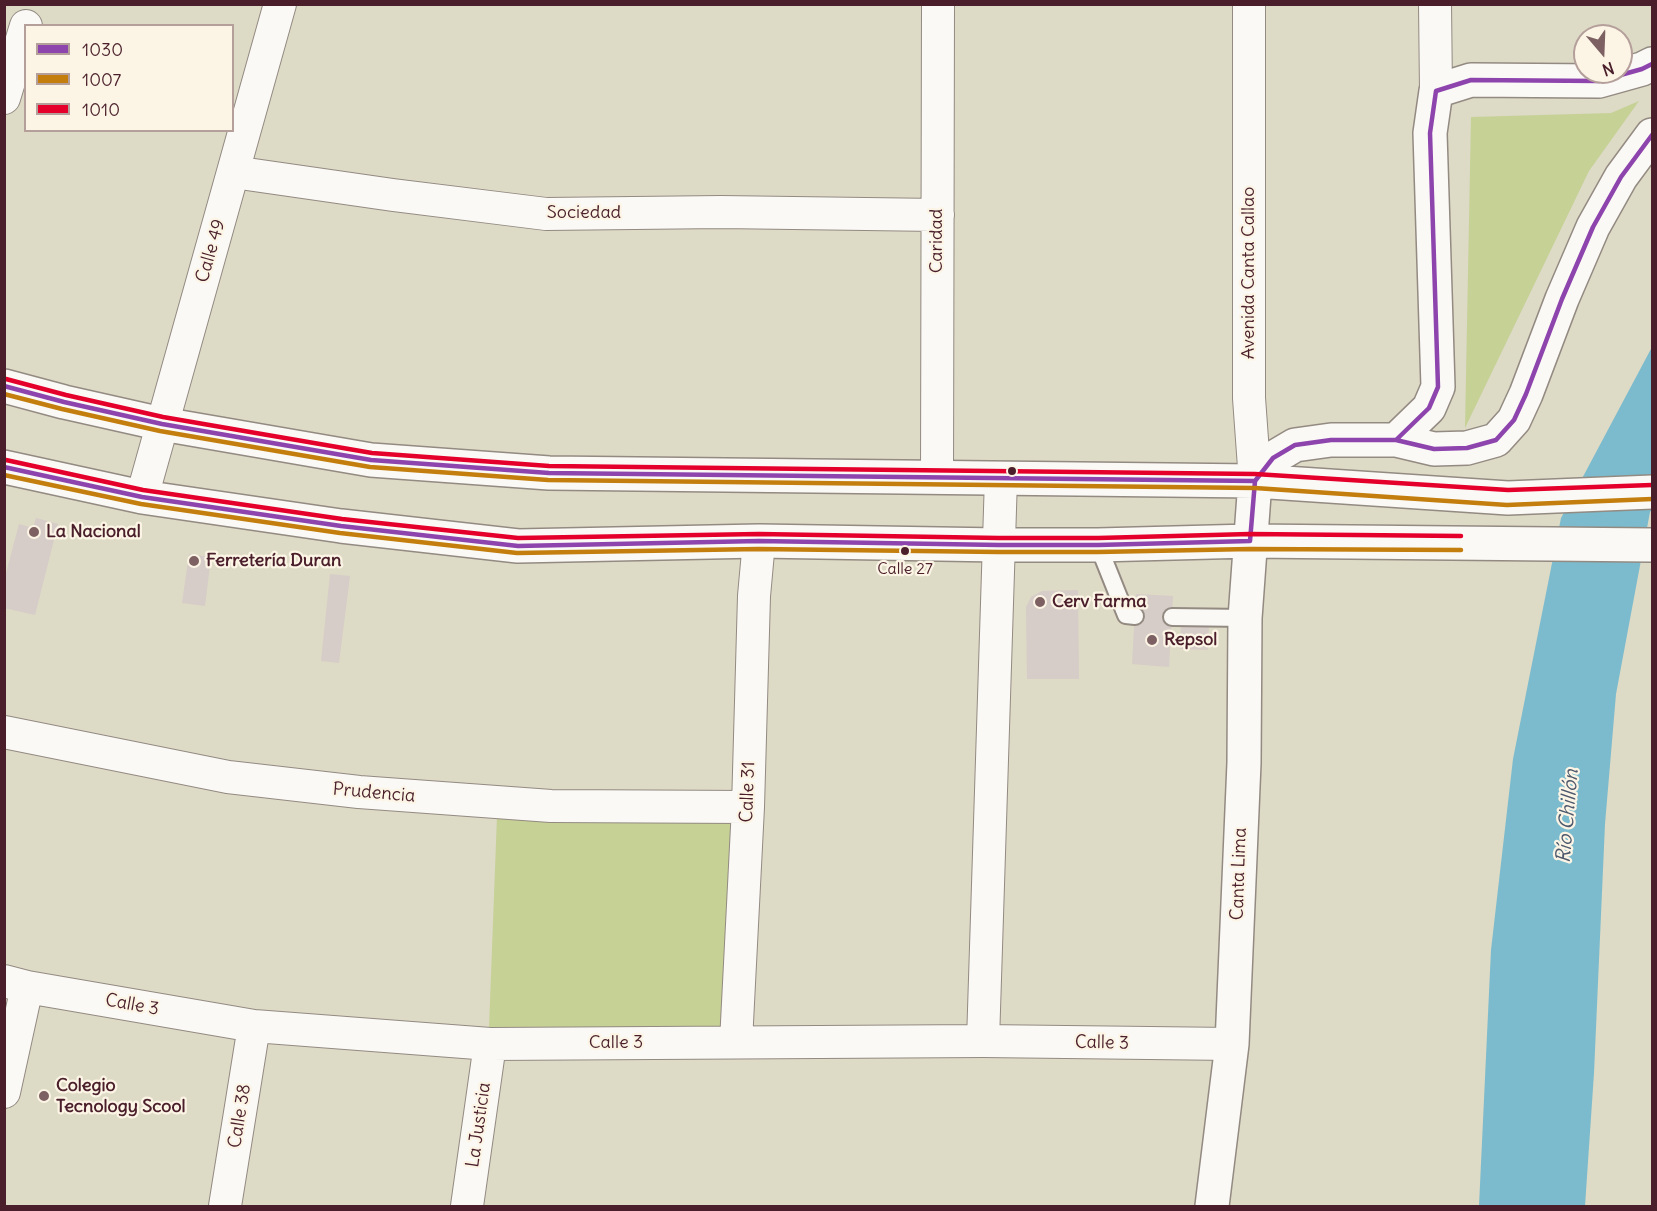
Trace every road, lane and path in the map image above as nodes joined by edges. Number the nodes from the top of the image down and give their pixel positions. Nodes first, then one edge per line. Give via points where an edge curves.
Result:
1 (32, 4) edge
2 (280, 4) edge
3 (938, 4) edge
4 (1249, 4) edge
5 (1435, 4) edge
6 (27, 24) edge
7 (24, 33) edge
8 (1653, 64) edge
9 (1436, 91) junction
10 (4, 98) edge
11 (1653, 135) edge
12 (233, 172) junction
13 (938, 215) junction
14 (4, 386) edge
15 (162, 424) junction
16 (1396, 440) junction
17 (4, 467) edge
18 (937, 477) junction
19 (1001, 478) junction
20 (1255, 481) junction
21 (1653, 492) edge
22 (142, 497) junction
23 (759, 541) junction
24 (1250, 541) junction
25 (999, 545) junction
26 (1098, 545) junction
27 (1653, 545) edge
28 (1134, 616) dead end
29 (1172, 617) dead end
30 (1245, 618) junction
31 (4, 732) edge
32 (748, 807) junction
33 (16, 984) edge
34 (254, 1026) junction
35 (983, 1041) junction
36 (736, 1042) junction
37 (490, 1044) junction
38 (1232, 1044) junction
39 (4, 1092) edge
40 (225, 1206) edge
41 (467, 1206) edge
42 (1212, 1206) edge

1 - 6 street
2 - 12 street, Calle 49
3 - 13 street, Caridad
4 - 20 street, Avenida Canta Callao via 1249,398
5 - 9 street
7 - 10 street
8 - 9 main road via 1599,81 1471,80
9 - 16 main road via 1431,133 1438,387 1429,408
11 - 16 main road via 1622,177 1593,227 1514,420 1496,440 1467,448 1434,449
12 - 13 street, Sociedad via 546,214
12 - 15 street, Calle 49
13 - 18 street, Caridad
14 - 15 main road
15 - 18 main road via 371,460 537,472
15 - 22 street, Calle 49
16 - 20 main road via 1331,440 1295,445 1273,458
17 - 22 main road
18 - 19 main road
19 - 20 main road
19 - 25 street
20 - 21 main road via 1515,498
20 - 24 main road, Avenida Canta Callao
22 - 23 main road via 341,526 518,546
23 - 25 main road
23 - 32 street, Calle 31
24 - 26 main road
24 - 27 main road
24 - 30 main road, Canta Lima
25 - 26 main road
25 - 35 street
26 - 28 lane via 1126,615
29 - 30 lane
30 - 38 main road, Canta Lima via 1244,763
31 - 32 street, Prudencia via 228,777 359,792 551,806
32 - 36 street, Calle 31
33 - 34 street, Calle 3
33 - 39 street
34 - 37 street, Calle 3
34 - 40 street, Calle 38
35 - 36 street, Calle 3
35 - 38 street, Calle 3
36 - 37 street, Calle 3
37 - 41 street, La Justicia
38 - 42 main road, Canta Lima

